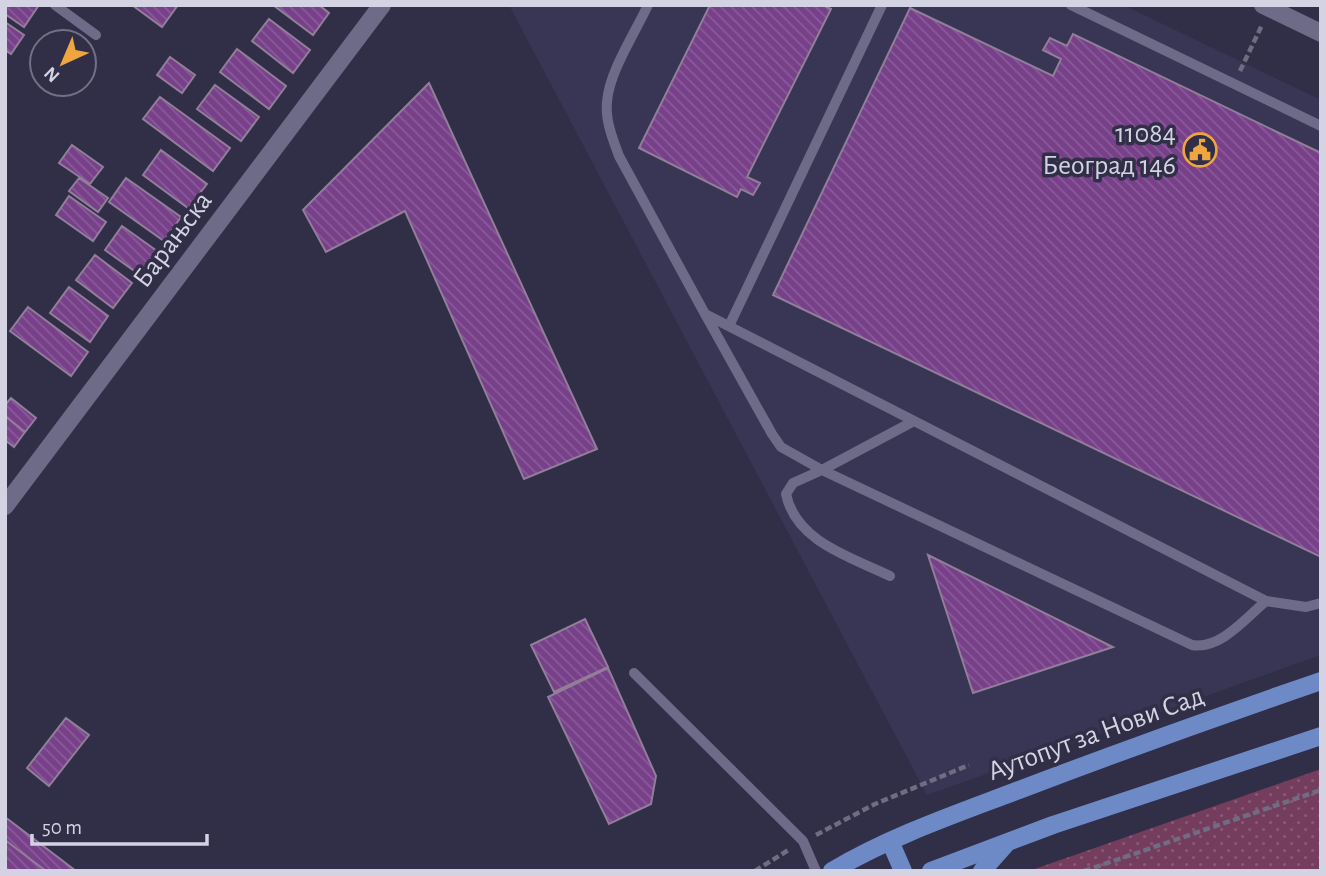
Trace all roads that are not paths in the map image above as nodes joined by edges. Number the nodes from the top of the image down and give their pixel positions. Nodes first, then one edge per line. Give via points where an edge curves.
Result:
1 (55, 5) edge
2 (382, 5) edge
3 (648, 5) edge
4 (882, 5) edge
5 (1071, 5) edge
6 (1267, 7) edge
7 (86, 28) edge
8 (1321, 33) edge
9 (1321, 126) edge
10 (705, 314) junction
11 (729, 326) junction
12 (914, 421) junction
13 (822, 470) junction
14 (5, 506) edge
15 (890, 576) dead end
16 (1266, 601) junction
17 (1321, 603) edge
18 (634, 673) dead end
19 (1321, 681) edge
20 (1321, 736) edge
21 (890, 841) junction
22 (1009, 842) junction
23 (816, 871) edge
24 (832, 871) edge
25 (903, 871) edge
26 (931, 871) edge
27 (982, 871) edge

1 - 7 lane
2 - 14 street, Барањска
3 - 10 lane via 611,81 606,104 611,133 619,156
4 - 11 lane
5 - 9 lane
6 - 8 street
10 - 11 lane
10 - 13 lane via 781,447
11 - 12 lane
12 - 13 lane
12 - 16 lane
13 - 15 lane via 788,489 788,500 804,529 814,539
13 - 16 lane via 1192,645 1210,645
16 - 17 lane via 1306,607
18 - 23 lane via 803,841
19 - 21 main road, Аутопут за Нови Сад via 1138,744
20 - 22 main road
21 - 24 main road, Аутопут за Нови Сад
21 - 25 main road
22 - 26 main road
22 - 27 main road

